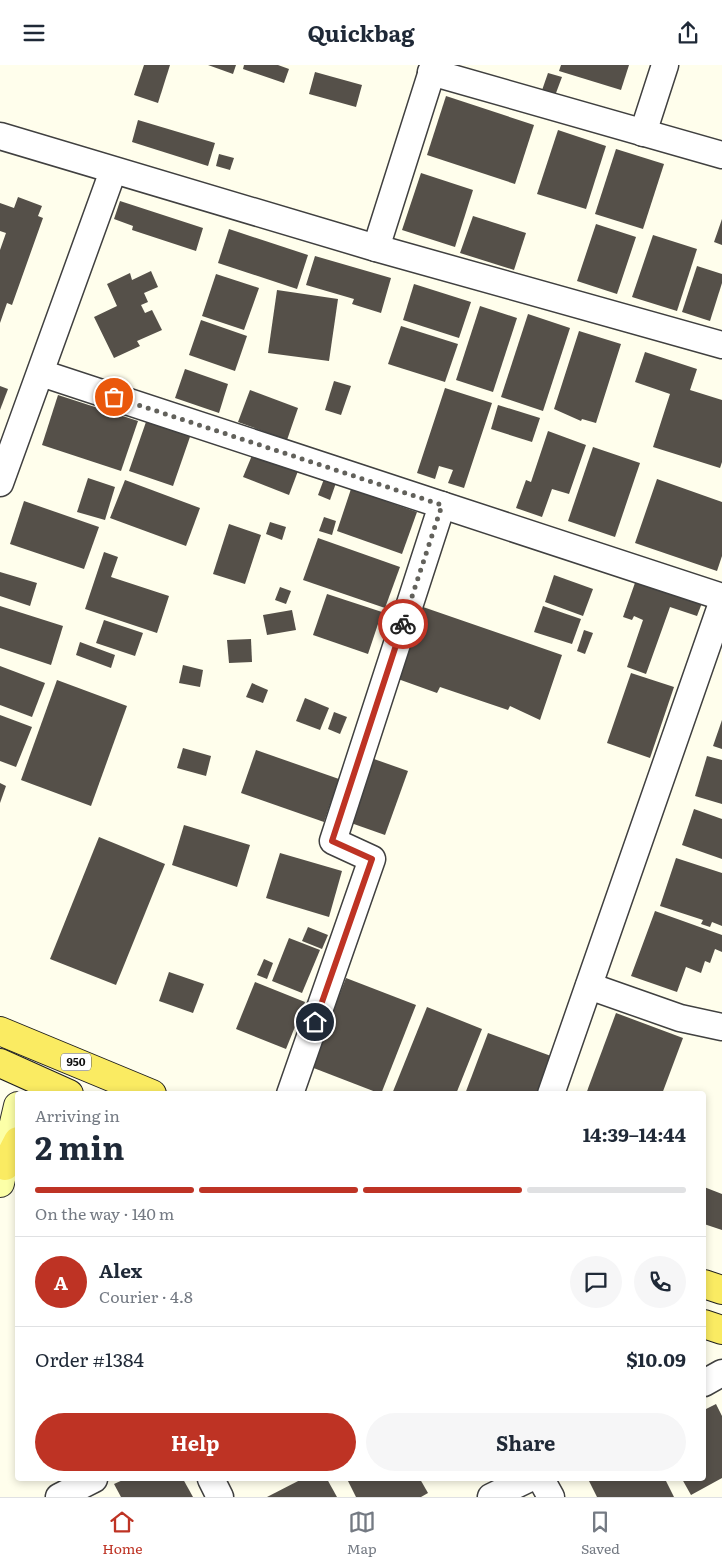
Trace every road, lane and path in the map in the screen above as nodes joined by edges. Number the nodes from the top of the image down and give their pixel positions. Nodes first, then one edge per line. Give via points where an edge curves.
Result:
1 (665, 65) edge
2 (432, 69) edge
3 (643, 133) junction
4 (0, 136) edge
5 (722, 155) edge
6 (113, 171) junction
7 (376, 248) junction
8 (722, 345) edge
9 (41, 373) junction
10 (0, 483) edge
11 (442, 505) junction
12 (722, 597) edge
13 (722, 603) edge
14 (589, 986) junction
15 (722, 1027) edge
16 (0, 1031) edge
17 (32, 1044) junction
18 (0, 1063) edge
19 (22, 1085) edge
20 (53, 1091) edge
21 (145, 1091) edge
22 (291, 1091) edge
23 (552, 1091) edge
24 (15, 1120) edge
25 (15, 1147) edge
26 (2, 1175) edge
27 (706, 1285) edge
28 (722, 1290) edge
29 (706, 1325) edge
30 (722, 1330) edge
31 (722, 1373) edge
32 (706, 1382) edge
33 (90, 1481) edge
34 (212, 1481) edge
35 (524, 1481) edge
36 (543, 1481) edge
37 (59, 1497) edge
38 (220, 1497) edge
39 (491, 1497) edge
40 (551, 1497) edge

1 - 3 street
2 - 3 street
2 - 7 street
3 - 5 street
4 - 6 street
6 - 7 street
6 - 9 street
7 - 8 street
9 - 10 street
9 - 11 street
11 - 12 street
11 - 22 street via 332,841 372,859
13 - 14 street
14 - 15 street via 680,1018
14 - 23 street
16 - 17 main road, 950
17 - 19 main road
17 - 21 main road, 950
18 - 19 main road, 950 / 950
19 - 20 main road, 950 / 950
24 - 26 main road
25 - 26 main road
27 - 28 main road
29 - 30 main road
31 - 32 street
33 - 37 street
34 - 38 street
35 - 39 street
36 - 40 street

